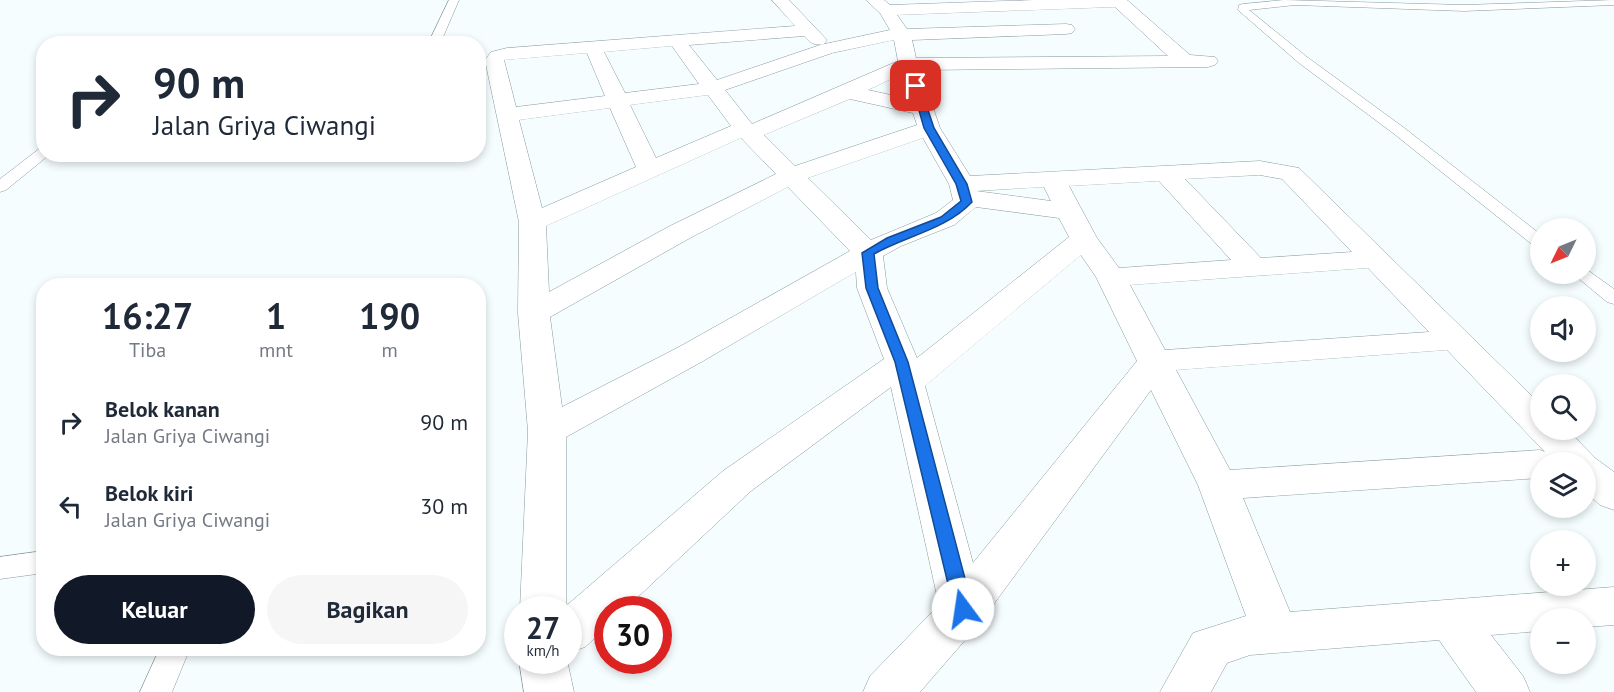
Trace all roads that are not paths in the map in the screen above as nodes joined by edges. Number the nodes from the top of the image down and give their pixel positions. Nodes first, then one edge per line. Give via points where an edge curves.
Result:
1 (454, 0) edge
2 (780, 0) edge
3 (1118, 1) edge
4 (1042, 2) edge
5 (1614, 2) edge
6 (894, 28) edge
7 (1066, 29) junction
8 (809, 30) junction
9 (438, 36) edge
10 (676, 40) junction
11 (593, 47) junction
12 (827, 50) junction
13 (1185, 61) junction
14 (1087, 62) junction
15 (1208, 62) dead end
16 (712, 88) junction
17 (848, 92) junction
18 (617, 100) junction
19 (507, 115) junction
20 (926, 118) junction
21 (747, 130) junction
22 (36, 159) edge
23 (649, 169) junction
24 (1164, 172) junction
25 (793, 175) junction
26 (1053, 180) junction
27 (0, 188) edge
28 (964, 191) junction
29 (532, 222) junction
30 (1077, 225) junction
31 (1530, 234) edge
32 (868, 253) junction
33 (1374, 259) junction
34 (1253, 267) junction
35 (1111, 278) junction
36 (1596, 284) edge
37 (1614, 298) edge
38 (534, 313) junction
39 (1456, 340) junction
40 (1155, 361) junction
41 (904, 373) junction
42 (1530, 414) edge
43 (547, 431) junction
44 (1556, 440) edge
45 (1568, 452) edge
46 (1530, 465) edge
47 (1596, 478) edge
48 (1218, 484) junction
49 (1614, 495) edge
50 (36, 563) edge
51 (0, 568) edge
52 (543, 596) edge
53 (1614, 606) edge
54 (963, 609) junction
55 (1451, 619) junction
56 (582, 620) edge
57 (1275, 632) junction
58 (172, 656) edge
59 (546, 674) edge
60 (156, 692) edge
61 (549, 692) edge
62 (888, 692) edge
63 (1185, 692) edge
64 (1505, 692) edge

1 - 9 lane
2 - 8 street
3 - 4 street
3 - 13 street
4 - 6 street
4 - 7 street
5 - 31 lane via 1464,8 1295,2 1243,7 1303,60
6 - 7 street
6 - 12 street
6 - 14 street
6 - 17 street
6 - 20 street
7 - 14 street
8 - 10 street
8 - 12 street
10 - 11 street
10 - 16 street
11 - 18 street
11 - 19 street via 496,58
12 - 16 street
13 - 14 street
13 - 15 street
16 - 18 street
16 - 21 street
17 - 20 street
17 - 21 street
18 - 19 street
18 - 23 street
19 - 29 street
20 - 25 street
20 - 28 street
21 - 23 street
21 - 25 street
22 - 27 lane
23 - 29 street
24 - 26 street
24 - 33 street via 1260,168 1290,173
24 - 34 street
25 - 32 street
25 - 38 street
26 - 28 street
26 - 30 street
28 - 30 street
28 - 32 street via 966,202 945,219
29 - 38 street
30 - 35 street
30 - 41 street
32 - 41 street via 872,288
32 - 43 street
33 - 34 street
33 - 39 street
34 - 35 street
35 - 40 street
36 - 37 lane
38 - 43 street
39 - 40 street
39 - 42 street
40 - 48 street
40 - 54 street
41 - 54 street
41 - 56 street via 737,481
43 - 52 street
44 - 45 street
46 - 48 street
47 - 49 street
48 - 57 street
50 - 51 lane
53 - 55 street
54 - 62 street
55 - 57 street
55 - 64 street
57 - 63 street via 1250,635 1210,648
58 - 60 lane
59 - 61 street

